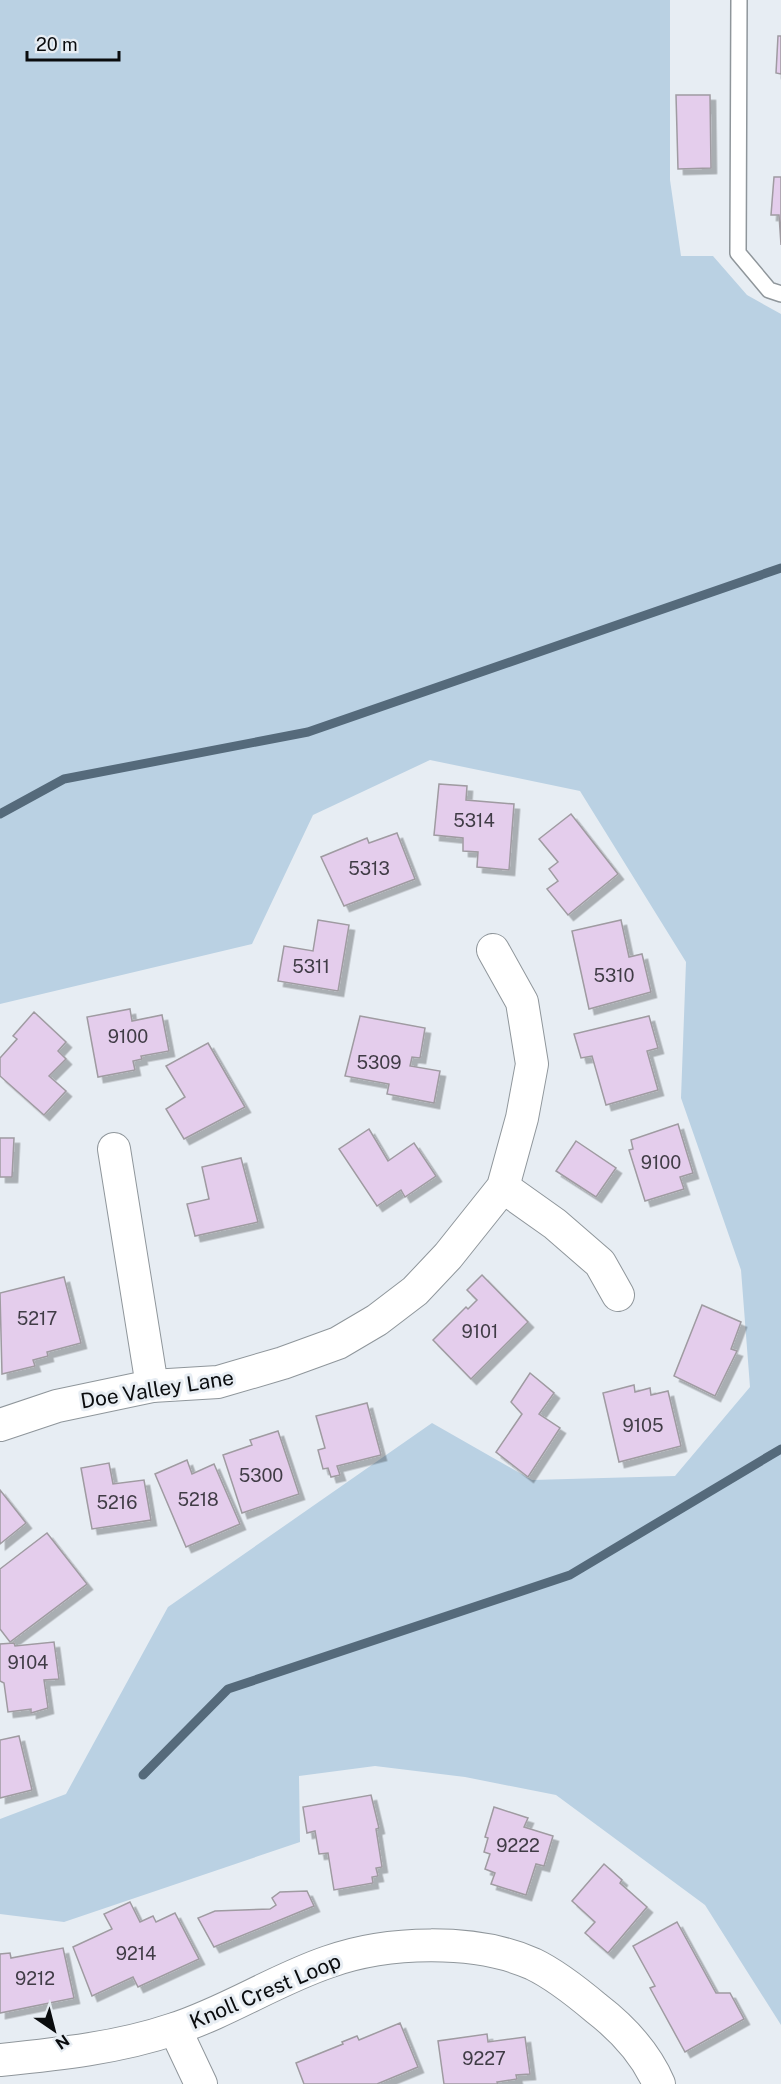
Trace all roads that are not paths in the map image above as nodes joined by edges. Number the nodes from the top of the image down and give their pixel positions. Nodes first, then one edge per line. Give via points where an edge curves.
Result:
1 (739, 0) edge
2 (781, 294) edge
3 (493, 950) dead end
4 (114, 1149) dead end
5 (503, 1187) junction
6 (618, 1295) dead end
7 (152, 1386) junction
8 (0, 1425) edge
9 (175, 2029) junction
10 (0, 2060) edge
11 (201, 2084) edge
12 (659, 2084) edge

1 - 2 lane via 738,253 769,290
3 - 5 street, Doe Valley Lane via 522,1002 532,1064
4 - 7 street
5 - 6 street via 600,1263
5 - 7 street, Doe Valley Lane via 448,1257 415,1291 338,1343 218,1382
7 - 8 street, Doe Valley Lane via 57,1406
9 - 10 street, Knoll Crest Loop via 83,2052
9 - 11 street
9 - 12 street, Knoll Crest Loop via 328,1962 367,1951 429,1945 477,1949 532,1964 573,1988 617,2025 653,2070

